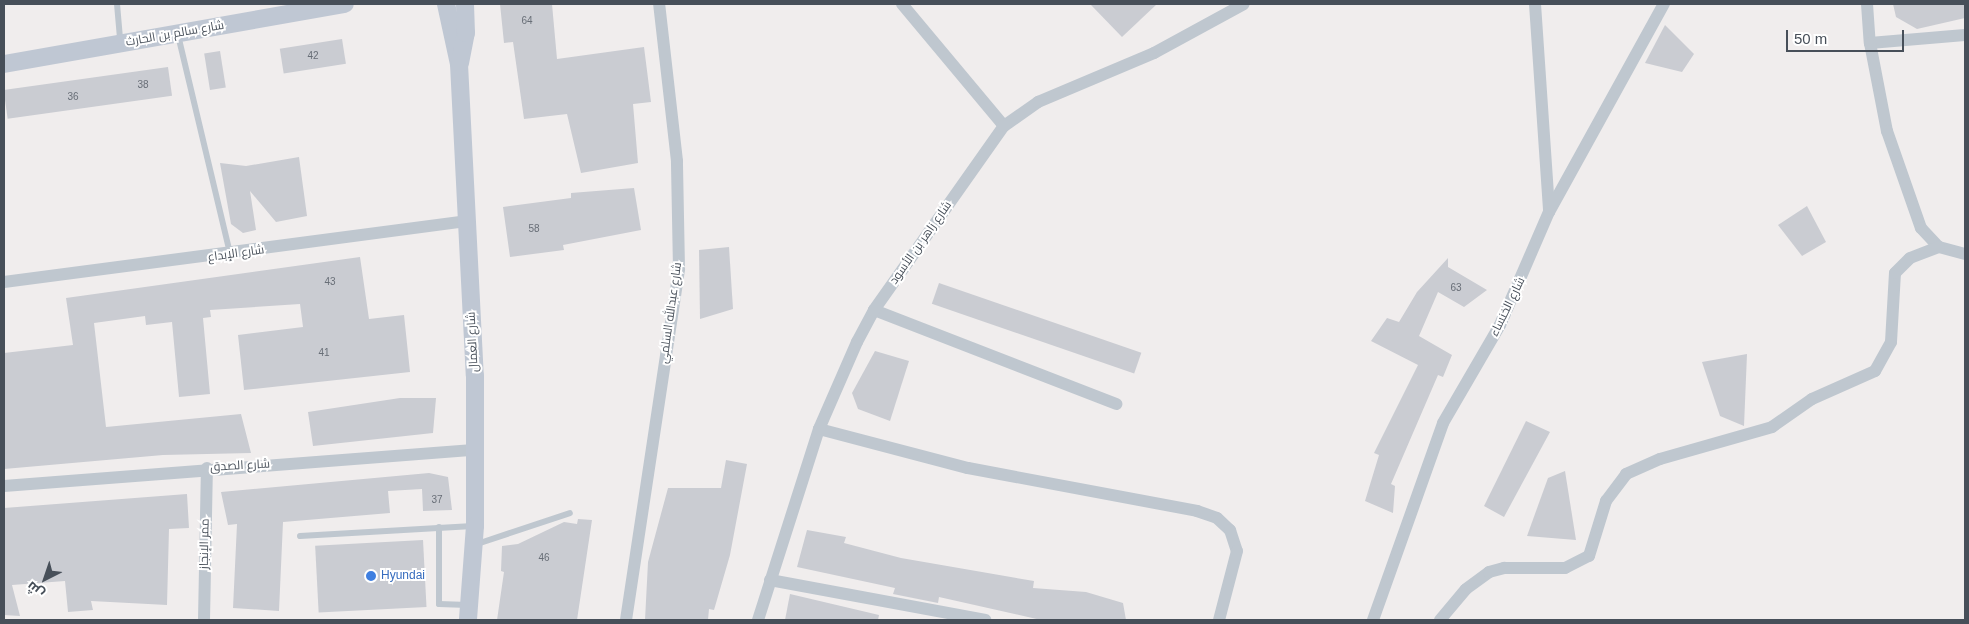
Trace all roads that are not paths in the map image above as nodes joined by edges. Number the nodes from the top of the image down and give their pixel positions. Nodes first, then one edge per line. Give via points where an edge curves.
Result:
1 (117, 4) edge
2 (345, 4) edge
3 (446, 4) edge
4 (465, 4) edge
5 (659, 4) edge
6 (902, 4) edge
7 (1244, 4) edge
8 (1535, 4) edge
9 (1664, 4) edge
10 (1867, 4) edge
11 (178, 34) junction
12 (1965, 35) edge
13 (1870, 43) junction
14 (120, 44) junction
15 (4, 64) edge
16 (459, 64) junction
17 (1004, 126) junction
18 (1549, 212) junction
19 (468, 221) junction
20 (1939, 247) junction
21 (230, 254) junction
22 (1965, 254) edge
23 (4, 282) edge
24 (874, 310) junction
25 (1116, 404) dead end
26 (819, 429) junction
27 (477, 450) junction
28 (207, 468) junction
29 (4, 486) edge
30 (570, 513) dead end
31 (475, 526) junction
32 (439, 527) junction
33 (300, 536) dead end
34 (473, 545) junction
35 (770, 580) junction
36 (468, 613) edge
37 (920, 614) edge
38 (204, 620) edge
39 (626, 620) edge
40 (758, 620) edge
41 (985, 620) edge
42 (1219, 620) edge
43 (1373, 620) edge
44 (1440, 620) edge

1 - 14 lane
2 - 11 street, شارع سالم بن الحارث
3 - 16 street, شارع العمال
4 - 16 street, شارع العمال via 466,33
5 - 39 street, شارع عبدالله السلمي via 677,161 679,268
6 - 17 street
7 - 17 street, شارع زاهر بن الأسود via 1154,53 1038,102
8 - 18 street
9 - 18 street, شارع الخنساء
10 - 13 street
11 - 14 street, شارع سالم بن الحارث
11 - 21 lane
12 - 13 street
13 - 20 street via 1878,94 1898,170 1921,228
14 - 15 street, شارع سالم بن الحارث
16 - 19 street, شارع العمال
17 - 24 street, شارع زاهر بن الأسود
18 - 43 street, شارع الخنساء via 1500,325 1443,424
19 - 21 street, شارع الإبداع
19 - 27 street, شارع العمال
20 - 22 street
20 - 44 street via 1910,258 1895,273 1892,342 1875,371 1812,399 1772,427 1660,459 1626,474 1606,501 1589,556 1578,564 1490,572 1466,589
21 - 23 street, شارع الإبداع
24 - 25 street
24 - 26 street, شارع زاهر بن الأسود
26 - 35 street, شارع زاهر بن الأسود
26 - 42 street via 968,468 1197,511 1217,518 1230,530 1237,551
27 - 28 street, شارع الصدق
27 - 31 street, شارع العمال
28 - 29 street, شارع الصدق
28 - 38 street, ممر الإنجاز
30 - 34 lane
31 - 32 lane
31 - 34 street, شارع العمال
32 - 33 lane
32 - 36 lane via 439,604
34 - 36 street, شارع العمال
35 - 37 street
35 - 40 street, شارع زاهر بن الأسود
37 - 41 street

